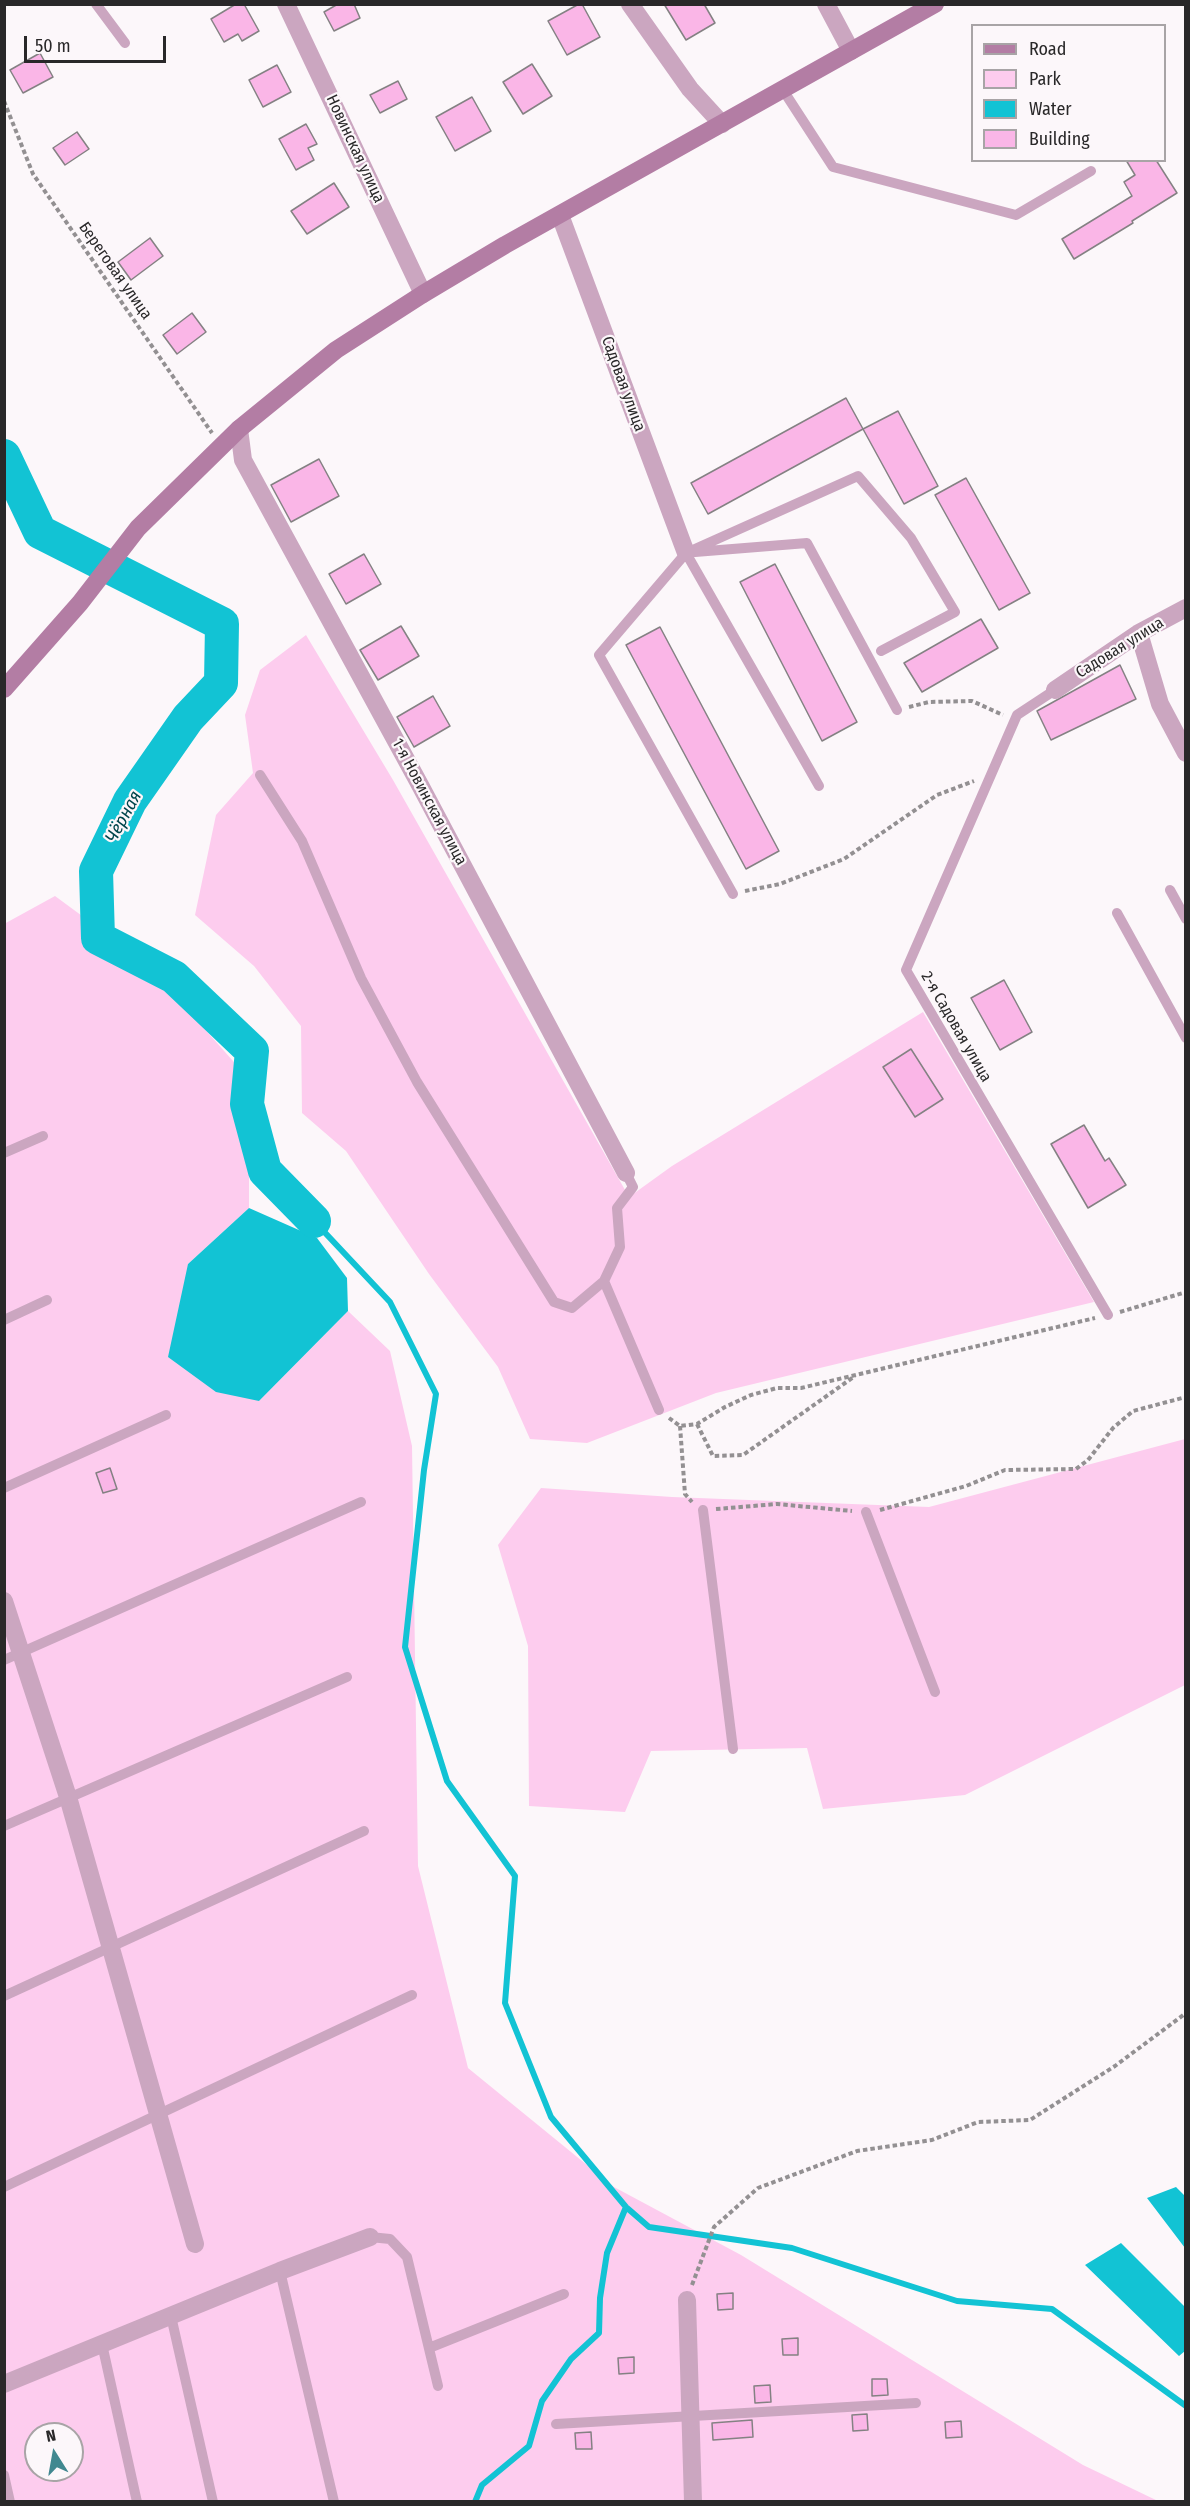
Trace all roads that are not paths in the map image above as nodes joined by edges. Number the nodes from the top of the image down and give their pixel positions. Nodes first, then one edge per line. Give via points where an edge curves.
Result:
1 (96, 4) edge
2 (286, 4) edge
3 (630, 4) edge
4 (826, 4) edge
5 (935, 4) edge
6 (125, 43) dead end
7 (851, 51) junction
8 (783, 90) junction
9 (722, 124) junction
10 (1091, 171) dead end
11 (560, 215) junction
12 (423, 294) junction
13 (239, 429) junction
14 (686, 553) junction
15 (1185, 608) edge
16 (1139, 633) junction
17 (881, 651) dead end
18 (4, 689) edge
19 (1055, 690) joint
20 (897, 710) road end
21 (1185, 753) edge
22 (260, 775) dead end
23 (819, 786) dead end
24 (1170, 890) dead end
25 (733, 894) road end
26 (1117, 913) dead end
27 (1185, 919) edge
28 (1185, 1038) edge
29 (43, 1136) dead end
30 (4, 1153) edge
31 (626, 1173) joint
32 (604, 1281) junction
33 (47, 1300) dead end
34 (1108, 1316) road end
35 (4, 1320) edge
36 (659, 1410) road end
37 (165, 1415) dead end
38 (4, 1488) edge
39 (361, 1502) dead end
40 (704, 1510) road end
41 (866, 1512) road end
42 (4, 1601) edge
43 (13, 1656) edge
44 (347, 1677) dead end
45 (935, 1692) dead end
46 (733, 1749) dead end
47 (68, 1797) junction
48 (4, 1826) edge
49 (364, 1831) dead end
50 (110, 1946) junction
51 (412, 1995) dead end
52 (4, 1996) edge
53 (158, 2115) junction
54 (4, 2187) edge
55 (370, 2237) joint
56 (195, 2244) dead end
57 (280, 2271) junction
58 (564, 2294) dead end
59 (687, 2300) road end
60 (171, 2316) junction
61 (102, 2344) junction
62 (429, 2349) junction
63 (4, 2384) edge
64 (438, 2386) dead end
65 (916, 2403) dead end
66 (690, 2415) junction
67 (556, 2424) dead end
68 (4, 2475) edge
69 (10, 2502) edge
70 (137, 2502) edge
71 (213, 2502) edge
72 (334, 2502) edge
73 (693, 2502) edge

1 - 6 lane
2 - 12 street, Новинская улица
3 - 9 street via 690,89
4 - 7 street
5 - 7 main road
7 - 8 main road
8 - 9 main road
8 - 10 lane via 833,167 844,170 1016,215
9 - 11 main road
11 - 12 main road
11 - 14 street, Садовая улица
12 - 13 main road via 336,350
13 - 18 main road via 138,528 80,603
13 - 31 street, 1-я Новинская улица via 243,460
14 - 17 lane via 858,476 911,538 955,612
14 - 20 lane via 807,543
14 - 23 lane
14 - 25 lane via 599,655
15 - 16 street, Садовая улица
16 - 19 street, Садовая улица
16 - 21 street via 1160,704
19 - 34 lane, 2-я Садовая улица via 1017,715 906,970
22 - 32 lane via 302,841 362,978 417,1082 554,1302 572,1308
24 - 27 lane
26 - 28 lane
29 - 30 lane
31 - 32 lane via 633,1187 617,1208 620,1247
32 - 36 lane
33 - 35 lane
37 - 38 lane
39 - 43 lane
40 - 46 lane
41 - 45 lane
42 - 43 street
43 - 47 street
44 - 47 lane
47 - 48 lane
47 - 50 street
49 - 50 lane
50 - 52 lane
50 - 53 street
51 - 53 lane
53 - 54 lane
53 - 56 street
55 - 57 street
55 - 62 lane via 390,2239 407,2257
57 - 60 street
57 - 72 lane
58 - 62 lane
59 - 66 street
60 - 61 street
60 - 71 lane
61 - 63 street
61 - 70 lane
62 - 64 lane
65 - 66 lane
66 - 67 lane
66 - 73 street
68 - 69 lane

